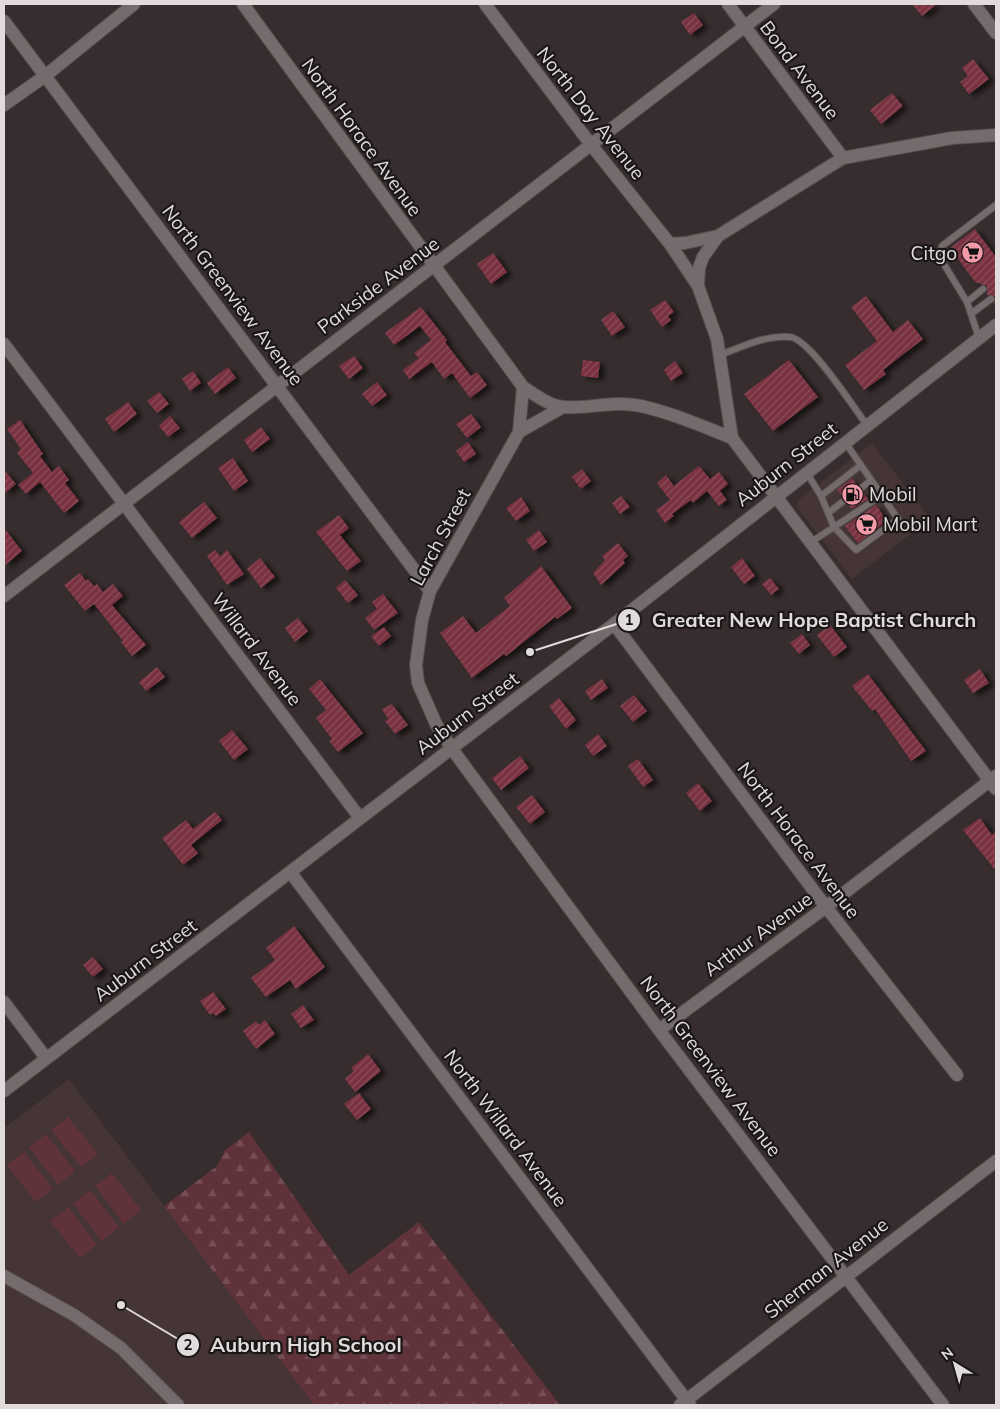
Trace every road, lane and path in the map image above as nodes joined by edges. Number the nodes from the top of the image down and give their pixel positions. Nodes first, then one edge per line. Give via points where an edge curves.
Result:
1 (134, 4) edge
2 (243, 4) edge
3 (485, 4) edge
4 (728, 4) edge
5 (774, 4) edge
6 (974, 4) edge
7 (4, 21) edge
8 (745, 27) junction
9 (996, 34) edge
10 (44, 76) junction
11 (4, 105) edge
12 (996, 134) edge
13 (592, 146) junction
14 (843, 158) junction
15 (996, 205) edge
16 (718, 236) junction
17 (670, 244) junction
18 (433, 266) junction
19 (698, 286) junction
20 (983, 290) dead end
21 (990, 299) dead end
22 (967, 302) junction
23 (972, 313) junction
24 (996, 324) edge
25 (979, 338) junction
26 (4, 344) edge
27 (720, 355) junction
28 (277, 385) junction
29 (523, 387) junction
30 (564, 407) junction
31 (867, 425) junction
32 (519, 432) junction
33 (732, 438) junction
34 (844, 442) junction
35 (861, 465) junction
36 (806, 472) junction
37 (871, 480) junction
38 (860, 489) dead end
39 (882, 494) junction
40 (776, 495) junction
41 (821, 496) junction
42 (845, 500) dead end
43 (124, 502) junction
44 (828, 513) junction
45 (834, 527) junction
46 (811, 542) junction
47 (430, 591) junction
48 (4, 596) edge
49 (614, 624) junction
50 (452, 749) junction
51 (994, 782) edge
52 (360, 818) junction
53 (291, 873) junction
54 (826, 907) junction
55 (4, 1002) edge
56 (659, 1030) junction
57 (46, 1058) junction
58 (957, 1075) dead end
59 (4, 1091) edge
60 (996, 1161) edge
61 (846, 1275) junction
62 (4, 1276) edge
63 (686, 1404) edge
64 (178, 1405) edge
65 (943, 1405) edge

1 - 10 street
2 - 18 street, North Horace Avenue
3 - 13 street, North Day Avenue
4 - 8 street, Bond Avenue
5 - 8 street, Parkside Avenue
6 - 9 street
7 - 10 street, North Greenview Avenue
8 - 13 street, Parkside Avenue
8 - 14 street, Bond Avenue
10 - 11 street
10 - 28 street, North Greenview Avenue
12 - 14 street via 952,138
13 - 17 street, North Day Avenue
13 - 18 street, Parkside Avenue
14 - 16 street
15 - 22 lane via 942,246 939,256
16 - 17 street
16 - 19 street, North Day Avenue via 703,257
17 - 19 street, North Day Avenue
18 - 28 street, Parkside Avenue
18 - 29 street, North Horace Avenue
19 - 27 street, North Day Avenue
20 - 22 lane
21 - 23 lane
22 - 23 lane
23 - 25 lane
24 - 25 street, Auburn Street
25 - 31 street, Auburn Street
26 - 43 street
27 - 31 lane via 763,339 792,337 808,346
27 - 33 street, North Day Avenue
28 - 43 street, Parkside Avenue
28 - 47 street, North Greenview Avenue
29 - 30 street via 539,398
29 - 32 street, Larch Street
30 - 32 street
30 - 33 street via 608,403 640,406
31 - 34 street, Auburn Street
32 - 47 street, Larch Street
33 - 40 street
34 - 35 lane
34 - 36 street, Auburn Street
35 - 37 lane
35 - 41 lane
36 - 40 street, Auburn Street
36 - 41 lane
37 - 38 lane
37 - 39 lane
39 - 45 lane
39 - 45 lane via 898,518 856,550
40 - 46 street
40 - 49 street, Auburn Street
41 - 44 lane
42 - 44 lane
43 - 48 street, Parkside Avenue
43 - 52 street, Willard Avenue
44 - 45 lane
45 - 46 lane
46 - 51 street
47 - 50 street, Larch Street via 417,644 418,683 436,724
49 - 50 street, Auburn Street
49 - 54 street, North Horace Avenue
50 - 52 street, Auburn Street
50 - 56 street, North Greenview Avenue
51 - 54 street, Arthur Avenue
52 - 53 street, Auburn Street
53 - 57 street, Auburn Street
53 - 63 street, North Willard Avenue
54 - 56 street, Arthur Avenue
54 - 58 street, North Horace Avenue
55 - 57 street
56 - 61 street, North Greenview Avenue
57 - 59 street, Auburn Street
60 - 61 street, Sherman Avenue
61 - 63 street, Sherman Avenue
61 - 65 street, North Greenview Avenue
62 - 64 street via 74,1315 122,1348

